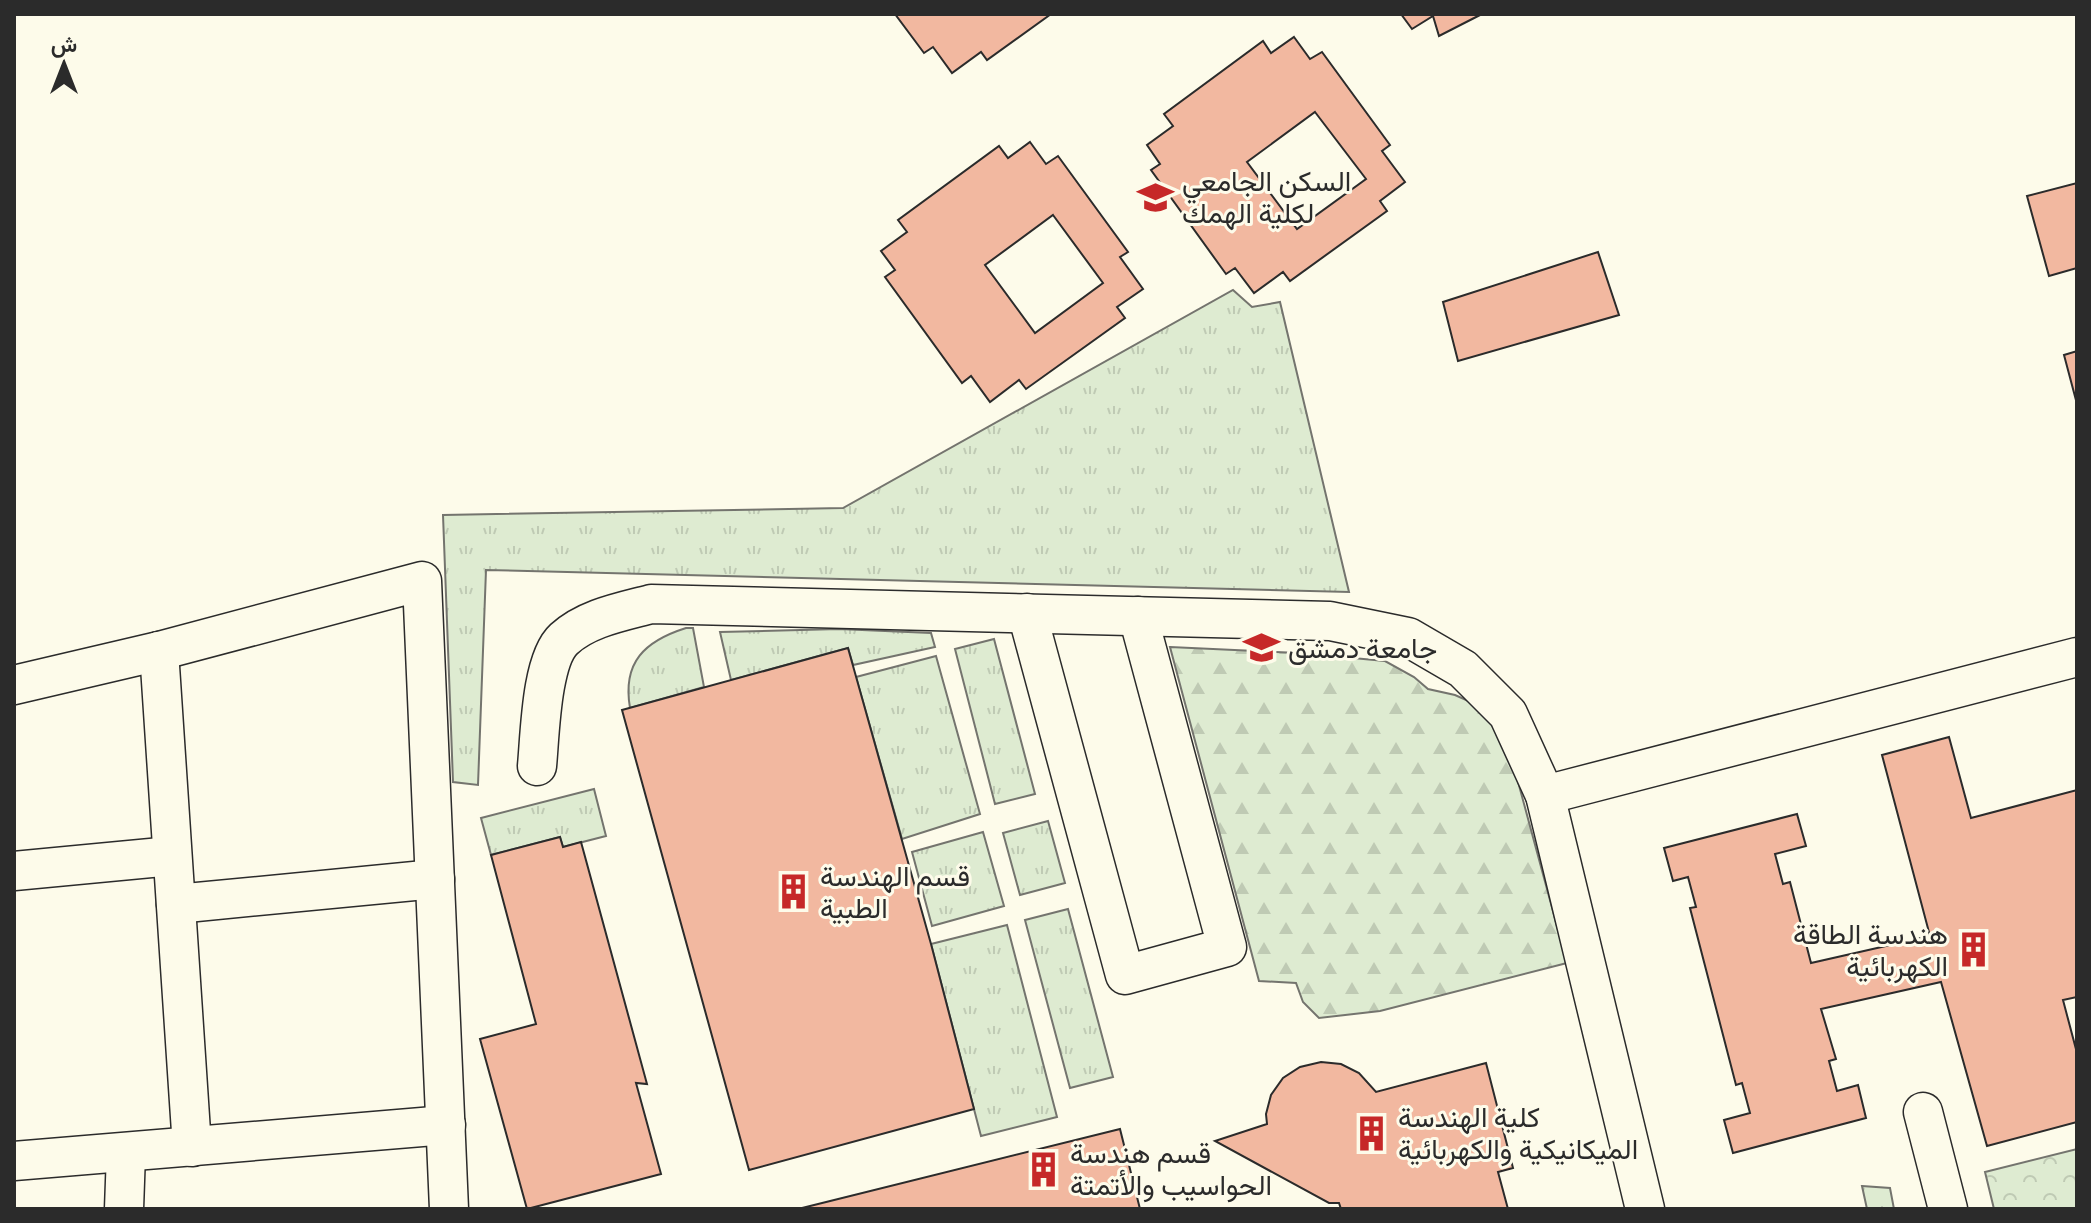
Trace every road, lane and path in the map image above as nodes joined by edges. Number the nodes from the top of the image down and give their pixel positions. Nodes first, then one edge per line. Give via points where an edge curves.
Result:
1 (1027, 613) junction
2 (1138, 616) junction
3 (159, 651) junction
4 (2077, 657) edge
5 (14, 685) edge
6 (537, 766) dead end
7 (1545, 795) junction
8 (172, 856) junction
9 (14, 871) edge
10 (435, 879) junction
11 (176, 904) junction
12 (1923, 1112) dead end
13 (446, 1125) junction
14 (192, 1147) junction
15 (126, 1153) junction
16 (14, 1161) edge
17 (124, 1209) edge
18 (449, 1209) edge
19 (1645, 1209) edge
20 (1948, 1209) edge

1 - 2 street
1 - 2 street via 1125,975 1227,947
1 - 6 street via 651,604 597,619 562,640 547,669
2 - 7 street via 1330,621 1408,637 1463,669 1508,714
3 - 5 street
3 - 8 street
3 - 10 street via 422,581
4 - 7 street
7 - 19 street
8 - 9 street
8 - 11 street
10 - 11 street
10 - 13 street
11 - 14 street
12 - 20 street
13 - 14 street
13 - 18 street
14 - 15 street
15 - 16 street
15 - 17 street

